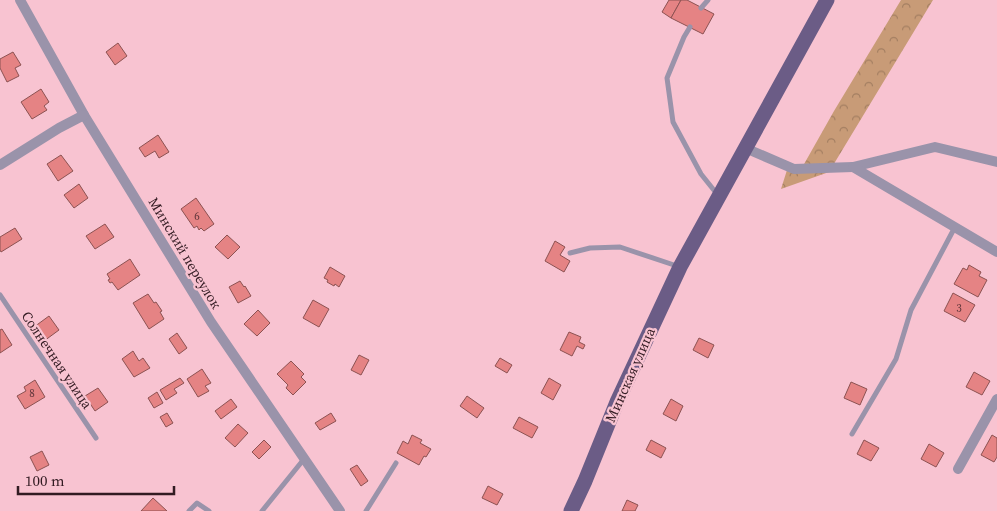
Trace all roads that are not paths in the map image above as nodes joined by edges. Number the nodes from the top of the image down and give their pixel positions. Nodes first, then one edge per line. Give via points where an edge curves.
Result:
1 (20, 0) edge
2 (708, 0) edge
3 (825, 1) edge
4 (701, 8) dead end
5 (690, 28) dead end
6 (84, 115) junction
7 (745, 148) junction
8 (997, 162) edge
9 (0, 165) edge
10 (853, 167) junction
11 (718, 196) junction
12 (955, 227) junction
13 (997, 252) edge
14 (570, 253) dead end
15 (680, 267) junction
16 (0, 294) edge
17 (997, 399) edge
18 (852, 434) dead end
19 (96, 438) dead end
20 (304, 458) junction
21 (396, 463) dead end
22 (958, 469) dead end
23 (189, 511) edge
24 (209, 511) edge
25 (262, 511) edge
26 (340, 511) edge
27 (366, 511) edge
28 (571, 511) edge

1 - 6 street, Минский переулок
2 - 4 lane
3 - 7 main road, Минская улица
5 - 11 lane via 667,78 673,122 701,174
6 - 9 street
6 - 20 street, Минский переулок via 211,322
7 - 10 street via 794,169
7 - 11 main road, Минская улица
8 - 10 street via 935,147
10 - 12 street
11 - 15 main road, Минская улица
12 - 13 street
12 - 18 lane via 912,310 896,359
14 - 15 lane via 620,246
15 - 28 main road, Минская улица
16 - 19 lane, Солнечная улица
17 - 22 street
20 - 25 lane
20 - 26 street, Минский переулок
21 - 27 lane
23 - 24 lane via 197,503

